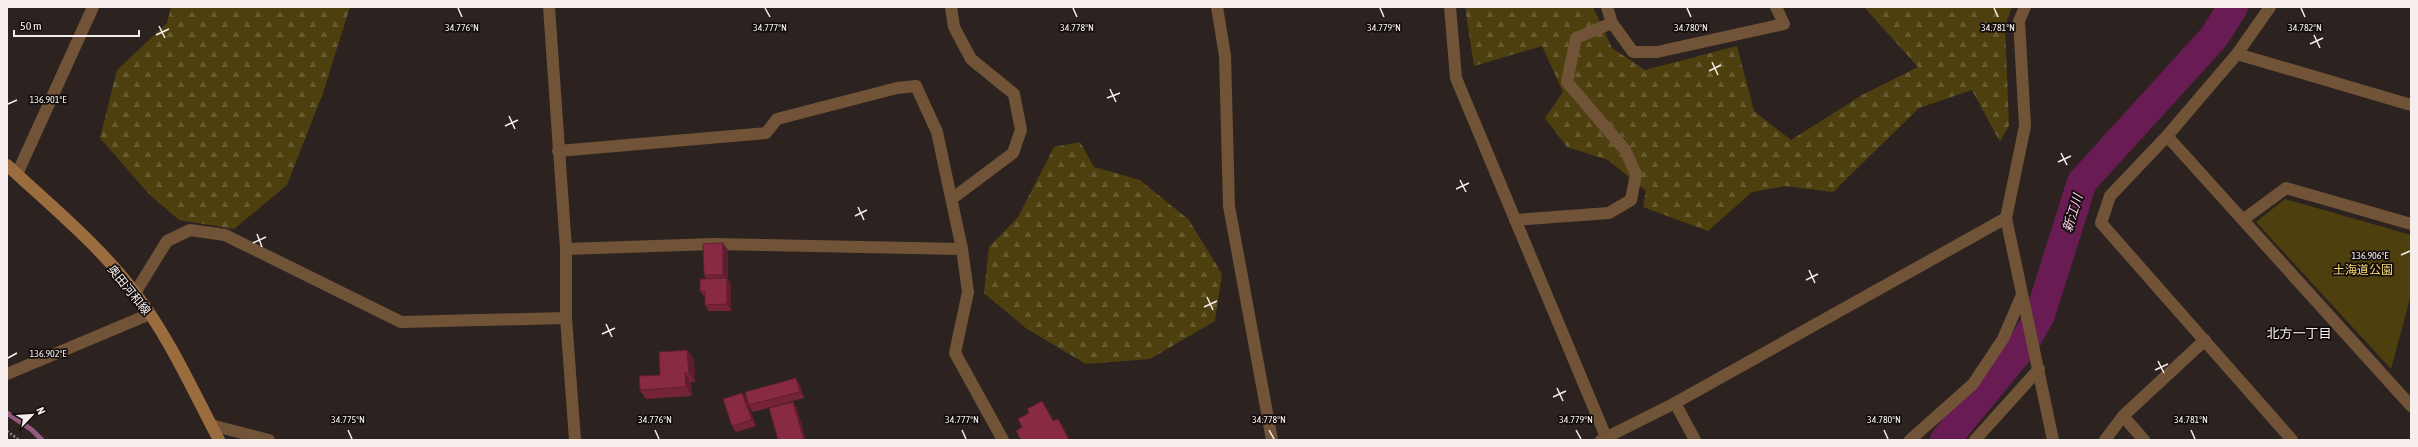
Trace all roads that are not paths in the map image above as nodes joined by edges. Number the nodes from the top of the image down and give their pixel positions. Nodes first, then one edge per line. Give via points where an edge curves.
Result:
1 (93, 7) edge
2 (549, 7) edge
3 (952, 7) edge
4 (1217, 7) edge
5 (1450, 7) edge
6 (1607, 7) edge
7 (1776, 7) edge
8 (2025, 7) edge
9 (2270, 7) edge
10 (1612, 23) junction
11 (2237, 54) junction
12 (2411, 106) edge
13 (2167, 136) junction
14 (558, 151) junction
15 (7, 165) edge
16 (17, 174) junction
17 (953, 198) junction
18 (2006, 218) junction
19 (2244, 219) junction
20 (1515, 220) junction
21 (2411, 224) edge
22 (566, 249) junction
23 (962, 249) junction
24 (135, 293) junction
25 (2022, 295) junction
26 (150, 314) junction
27 (566, 318) junction
28 (2205, 340) junction
29 (2039, 369) junction
30 (7, 374) edge
31 (1675, 403) junction
32 (2411, 406) edge
33 (2123, 416) junction
34 (211, 425) junction
35 (1604, 438) edge
36 (219, 440) edge
37 (269, 440) edge
38 (575, 440) edge
39 (1003, 440) edge
40 (1272, 440) edge
41 (1695, 440) edge
42 (1910, 440) edge
43 (1975, 440) edge
44 (2053, 440) edge
45 (2105, 440) edge
46 (2144, 440) edge
47 (2292, 440) edge

1 - 16 street
2 - 14 street
3 - 17 street via 954,27 971,59 1014,94 1021,130 1013,153
4 - 40 street via 1225,56 1228,206
5 - 20 street via 1456,78
6 - 10 street
7 - 10 street via 1784,24 1657,52 1634,52
8 - 18 street via 2018,21 2026,126
9 - 11 street
10 - 20 street via 1576,38 1567,82 1625,150 1636,174 1631,200 1609,213
11 - 12 street
11 - 13 street
13 - 19 street
13 - 28 street via 2110,196 2101,223
14 - 17 street via 766,133 778,119 897,88 916,86 937,132
14 - 22 street
15 - 16 main road, 奥田河和線
16 - 24 main road, 奥田河和線 via 88,242
17 - 23 street
18 - 25 street
18 - 31 street
19 - 21 street via 2286,188
19 - 32 street
20 - 35 street
22 - 23 street via 714,244
22 - 27 street
23 - 39 street via 968,292 955,353
24 - 26 main road, 奥田河和線
24 - 27 street via 167,241 190,230 225,236 401,322
25 - 29 street
25 - 42 street via 2003,339 1973,384
26 - 30 street
26 - 34 main road, 奥田河和線
27 - 38 street
28 - 33 street
28 - 47 street
29 - 43 street
29 - 44 street
31 - 35 street
31 - 41 street
33 - 45 street
33 - 46 street
34 - 36 main road, 奥田河和線
34 - 37 street

